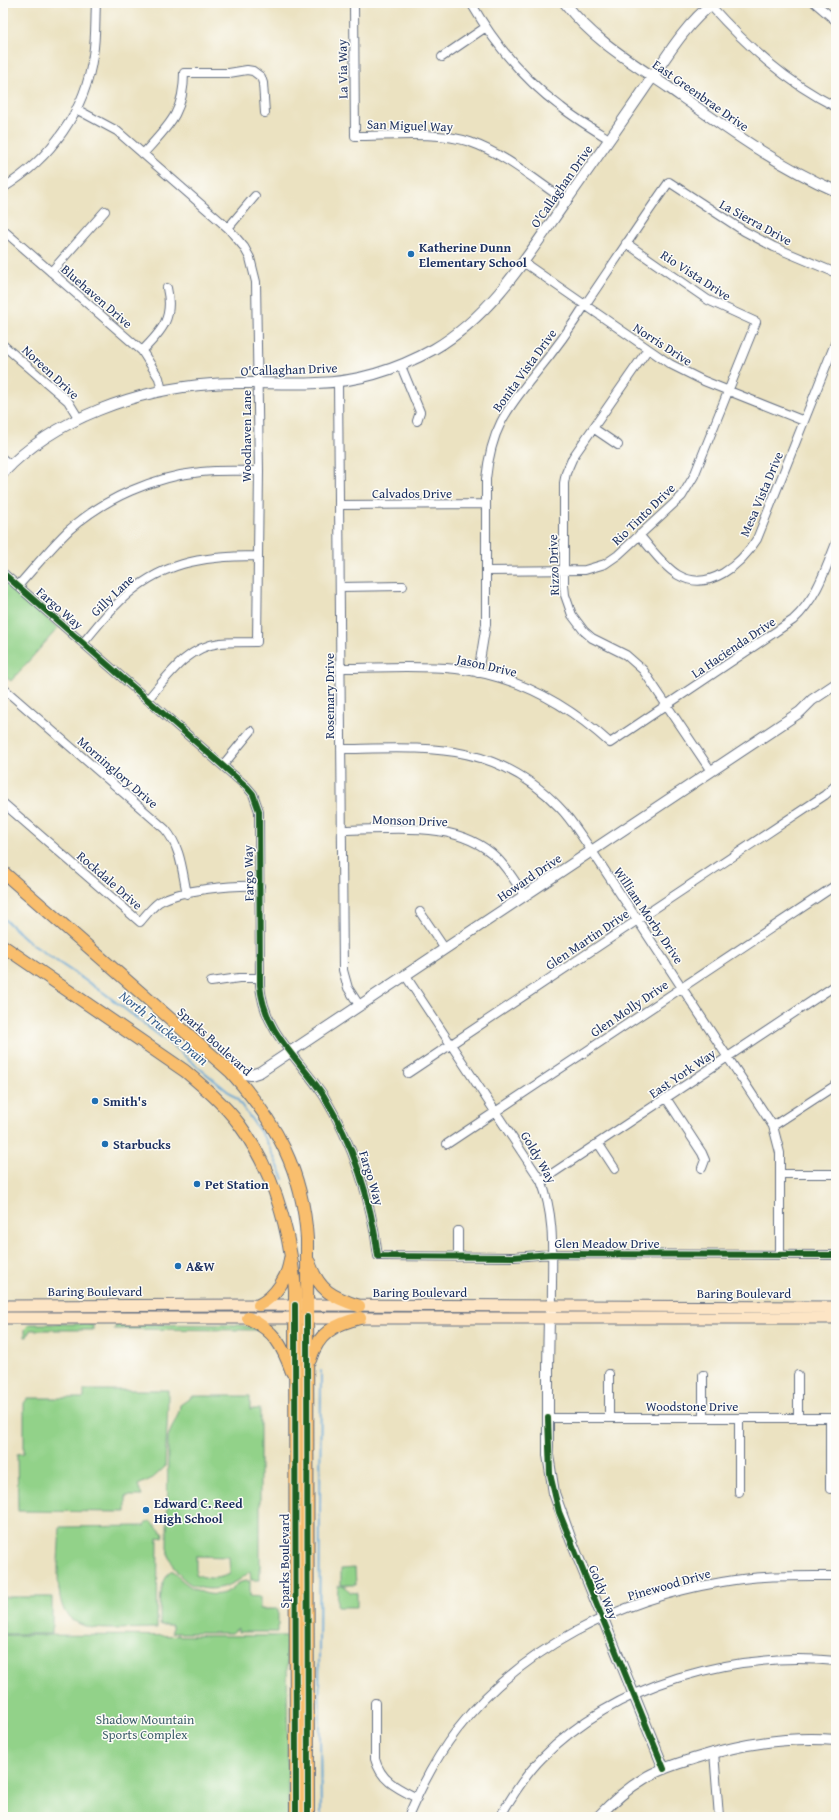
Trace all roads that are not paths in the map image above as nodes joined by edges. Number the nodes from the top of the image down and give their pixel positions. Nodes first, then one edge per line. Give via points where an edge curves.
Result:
1 (96, 3) edge
2 (354, 3) edge
3 (471, 3) edge
4 (565, 3) edge
5 (815, 3) edge
6 (711, 4) edge
7 (836, 21) edge
8 (486, 28) junction
9 (442, 57) dead end
10 (653, 77) junction
11 (836, 107) edge
12 (76, 109) junction
13 (265, 113) dead end
14 (355, 136) joint
15 (610, 139) junction
16 (143, 154) junction
17 (669, 182) joint
18 (3, 188) edge
19 (836, 191) edge
20 (255, 196) dead end
21 (566, 201) junction
22 (105, 211) dead end
23 (228, 228) junction
24 (3, 230) edge
25 (626, 243) junction
26 (523, 262) junction
27 (51, 272) junction
28 (836, 273) edge
29 (167, 288) dead end
30 (585, 306) junction
31 (756, 322) joint
32 (836, 341) edge
33 (3, 345) edge
34 (648, 349) junction
35 (142, 351) junction
36 (834, 353) edge
37 (401, 366) junction
38 (338, 382) junction
39 (258, 384) junction
40 (162, 390) junction
41 (728, 391) junction
42 (79, 419) junction
43 (417, 421) dead end
44 (804, 421) junction
45 (593, 428) junction
46 (618, 445) dead end
47 (3, 459) edge
48 (11, 466) junction
49 (259, 471) junction
50 (3, 473) edge
51 (486, 504) junction
52 (339, 505) junction
53 (640, 535) junction
54 (835, 547) edge
55 (257, 556) junction
56 (564, 570) junction
57 (486, 571) junction
58 (3, 573) edge
59 (18, 586) junction
60 (403, 586) dead end
61 (340, 587) junction
62 (83, 643) junction
63 (340, 668) junction
64 (478, 673) junction
65 (836, 684) edge
66 (3, 688) edge
67 (148, 699) junction
68 (666, 705) junction
69 (250, 731) dead end
70 (610, 743) joint
71 (341, 749) junction
72 (223, 765) junction
73 (711, 771) junction
74 (836, 785) edge
75 (3, 803) edge
76 (342, 830) junction
77 (592, 851) junction
78 (3, 872) edge
79 (836, 885) edge
80 (260, 886) junction
81 (187, 894) junction
82 (524, 895) junction
83 (420, 912) dead end
84 (638, 920) junction
85 (3, 946) edge
86 (445, 948) junction
87 (405, 975) junction
88 (260, 978) junction
89 (211, 982) dead end
90 (836, 985) edge
91 (683, 987) junction
92 (359, 1005) junction
93 (451, 1044) junction
94 (290, 1052) junction
95 (729, 1056) junction
96 (231, 1072) junction
97 (408, 1073) dead end
98 (836, 1085) edge
99 (666, 1098) junction
100 (496, 1112) junction
101 (773, 1126) junction
102 (598, 1143) junction
103 (447, 1144) dead end
104 (702, 1168) dead end
105 (615, 1169) dead end
106 (781, 1174) junction
107 (836, 1174) edge
108 (541, 1181) junction
109 (458, 1231) dead end
110 (291, 1250) junction
111 (551, 1254) junction
112 (780, 1255) junction
113 (836, 1255) edge
114 (307, 1256) junction
115 (378, 1256) joint
116 (458, 1257) junction
117 (259, 1305) junction
118 (301, 1305) junction
119 (3, 1306) edge
120 (552, 1307) junction
121 (836, 1307) edge
122 (360, 1312) junction
123 (3, 1318) edge
124 (248, 1318) junction
125 (301, 1318) junction
126 (549, 1318) junction
127 (836, 1318) edge
128 (308, 1369) junction
129 (609, 1374) dead end
130 (704, 1375) dead end
131 (798, 1375) dead end
132 (295, 1378) junction
133 (548, 1418) junction
134 (609, 1418) junction
135 (703, 1418) junction
136 (739, 1418) junction
137 (798, 1418) junction
138 (833, 1418) edge
139 (830, 1489) dead end
140 (739, 1492) dead end
141 (836, 1576) edge
142 (602, 1619) junction
143 (295, 1645) junction
144 (308, 1661) junction
145 (836, 1661) edge
146 (633, 1696) junction
147 (375, 1703) dead end
148 (836, 1740) edge
149 (714, 1752) junction
150 (664, 1769) junction
151 (417, 1798) junction
152 (296, 1817) edge
153 (308, 1817) edge
154 (408, 1817) edge
155 (500, 1817) edge
156 (598, 1817) edge
157 (719, 1817) edge

1 - 12 street via 93,57 84,91
2 - 14 street, La Via Way
3 - 8 street
4 - 10 street, East Greenbrae Drive via 598,38
5 - 7 street
6 - 10 street, O'Callaghan Drive via 676,43
6 - 11 street via 746,44 765,61 805,90
8 - 9 street
8 - 15 street via 510,59 544,93
10 - 15 street, O'Callaghan Drive
10 - 19 street, East Greenbrae Drive via 761,153
12 - 16 street, Woodhaven Lane via 107,124
12 - 18 street via 57,141 31,168
13 - 16 street via 263,83 258,74 247,70 227,73 184,73 178,112
14 - 21 street, San Miguel Way via 439,136 470,142 496,154
15 - 21 street, O'Callaghan Drive
16 - 23 street, Woodhaven Lane
17 - 25 street, Bonita Vista Drive
17 - 28 street, La Sierra Drive via 744,232
20 - 23 street
21 - 26 street, O'Callaghan Drive
22 - 27 street
23 - 39 street, Woodhaven Lane via 250,258 256,282
24 - 27 street, Bluehaven Drive
25 - 30 street, Bonita Vista Drive
25 - 31 street, Rio Vista Drive via 708,300
26 - 30 street, Norris Drive
26 - 37 street, O'Callaghan Drive via 498,295 469,324 436,347
27 - 35 street, Bluehaven Drive
29 - 35 street via 169,308 166,322 159,334
30 - 34 street, Norris Drive
30 - 51 street, Bonita Vista Drive via 504,415 488,462
31 - 41 street, Rio Tinto Drive
32 - 36 street, Mesa Vista Drive
33 - 42 street, Noreen Drive via 68,401
34 - 41 street, Norris Drive via 687,374
34 - 45 street, Rizzo Drive
35 - 40 street, Bluehaven Drive via 159,378
36 - 44 street, Mesa Vista Drive
37 - 38 street, O'Callaghan Drive
37 - 43 street via 420,412
38 - 39 street, O'Callaghan Drive
38 - 52 street, Rosemary Drive
39 - 40 street, O'Callaghan Drive via 215,384
39 - 49 street, Woodhaven Lane
40 - 42 street, O'Callaghan Drive via 117,403
41 - 44 street, Norris Drive
41 - 53 street, Rio Tinto Drive via 689,486 682,496
42 - 48 street, O'Callaghan Drive via 38,444
44 - 53 street, Mesa Vista Drive via 757,539 724,573 700,581 684,578 671,569
45 - 46 street
45 - 56 street, Rizzo Drive via 573,457 566,473
47 - 48 street
48 - 50 street, O'Callaghan Drive
49 - 55 street, Woodhaven Lane
49 - 59 street via 224,470 181,475 120,496 70,529
51 - 52 street, Calvados Drive
51 - 57 street, Bonita Vista Drive
52 - 61 street, Rosemary Drive
53 - 56 street, Rio Tinto Drive via 605,564 585,570
54 - 68 street, La Hacienda Drive via 816,591 802,612
55 - 62 street, Gilly Lane via 201,559 157,574 134,588
55 - 67 street, Woodhaven Lane via 257,642 220,643 200,649 182,661
56 - 57 street, Rio Tinto Drive
56 - 68 street, Rizzo Drive via 565,595 577,623 592,638 616,649 635,662
57 - 64 street, Bonita Vista Drive via 486,624
58 - 59 street, Fargo Way
59 - 62 street, Fargo Way
60 - 61 street
61 - 63 street, Rosemary Drive
62 - 67 street, Fargo Way
63 - 64 street, Jason Drive via 437,668
63 - 71 street, Rosemary Drive
64 - 70 street, Jason Drive via 511,682 547,697 578,715
65 - 73 street, Howard Drive via 812,700 800,712
66 - 81 street, Morninglory Drive via 168,833 179,852
67 - 72 street, Fargo Way
68 - 70 street, La Hacienda Drive
68 - 73 street, Rizzo Drive
69 - 72 street
71 - 76 street, Rosemary Drive
71 - 77 street, William Morby Drive via 444,750 462,752 496,763 530,781 546,794 571,821
72 - 80 street, Fargo Way via 247,787 257,802
73 - 77 street, Howard Drive
74 - 84 street, Glen Martin Drive via 825,795
75 - 81 street, Rockdale Drive via 140,922 159,902
76 - 82 street, Monson Drive via 438,830 464,837 497,858
76 - 92 street, Rosemary Drive via 343,970 348,988
77 - 82 street, Howard Drive
77 - 84 street, William Morby Drive
78 - 96 main road, Sparks Boulevard
79 - 91 street, Glen Molly Drive
80 - 81 street, Rockdale Drive via 231,886
80 - 88 street, Fargo Way
82 - 86 street, Howard Drive
83 - 86 street
84 - 91 street, William Morby Drive
84 - 93 street, Glen Martin Drive
85 - 110 main road, Sparks Boulevard via 185,1071 221,1104 238,1123 266,1167 280,1204
86 - 87 street, Howard Drive
87 - 92 street, Howard Drive
87 - 93 street, Goldy Way
88 - 89 street
88 - 94 street, Fargo Way via 265,1012 277,1036
90 - 95 street, East York Way
91 - 95 street, William Morby Drive
91 - 100 street, Glen Molly Drive
92 - 94 street, Howard Drive
93 - 97 street, Glen Martin Drive
93 - 100 street, Goldy Way
94 - 96 street, Howard Drive via 260,1072 251,1075
94 - 115 street, Fargo Way via 323,1096 347,1140 365,1187
95 - 99 street, East York Way
95 - 101 street, William Morby Drive
96 - 114 main road, Sparks Boulevard via 254,1097 266,1115 292,1165 306,1223
98 - 101 street
99 - 102 street, East York Way
99 - 104 street via 702,1153 705,1160
100 - 103 street, Glen Molly Drive
100 - 108 street, Goldy Way
101 - 106 street, William Morby Drive via 780,1153
102 - 105 street
102 - 108 street, East York Way
106 - 107 street
106 - 112 street, William Morby Drive
108 - 111 street, Goldy Way via 551,1219
109 - 116 street
110 - 117 main road via 285,1277 271,1297
110 - 118 main road, Sparks Boulevard
111 - 112 street, Glen Meadow Drive
111 - 116 street, Glen Meadow Drive
111 - 120 street, Goldy Way
112 - 113 street, Glen Meadow Drive
114 - 118 main road, Sparks Boulevard
114 - 122 main road via 324,1289
115 - 116 street, Glen Meadow Drive
117 - 118 main road, Baring Boulevard
117 - 119 main road, Baring Boulevard
118 - 122 main road, Baring Boulevard
118 - 125 main road, Sparks Boulevard
120 - 121 main road, Baring Boulevard
120 - 122 main road, Baring Boulevard
120 - 126 street, Goldy Way
122 - 125 main road, Baring Boulevard
122 - 126 main road, Baring Boulevard
122 - 128 main road via 325,1334 317,1343
123 - 124 main road, Baring Boulevard
124 - 125 main road, Baring Boulevard
124 - 132 main road via 262,1324 278,1340
125 - 128 main road, Sparks Boulevard
125 - 132 main road, Sparks Boulevard
126 - 127 main road, Baring Boulevard
126 - 133 street, Goldy Way
128 - 144 main road, Sparks Boulevard
129 - 134 street
130 - 135 street
131 - 137 street
132 - 143 main road, Sparks Boulevard
133 - 134 street, Woodstone Drive
133 - 142 street, Goldy Way via 548,1455 559,1512
134 - 135 street, Woodstone Drive
135 - 136 street, Woodstone Drive
136 - 137 street, Woodstone Drive
136 - 140 street
137 - 138 street, Woodstone Drive
138 - 139 street
141 - 142 street, Pinewood Drive via 781,1576 722,1581 666,1595
142 - 146 street, Goldy Way
142 - 151 street, Pinewood Drive via 541,1652 486,1696 449,1741
143 - 144 main road
143 - 152 main road, Sparks Boulevard
144 - 153 main road, Sparks Boulevard
145 - 146 street via 775,1659 724,1665 677,1678
146 - 150 street, Goldy Way
146 - 155 street via 590,1719 556,1744 526,1776
147 - 151 street via 375,1759 378,1768 387,1782
148 - 149 street via 805,1738 767,1741
149 - 150 street
149 - 157 street
150 - 156 street via 635,1784
151 - 154 street, Pinewood Drive

